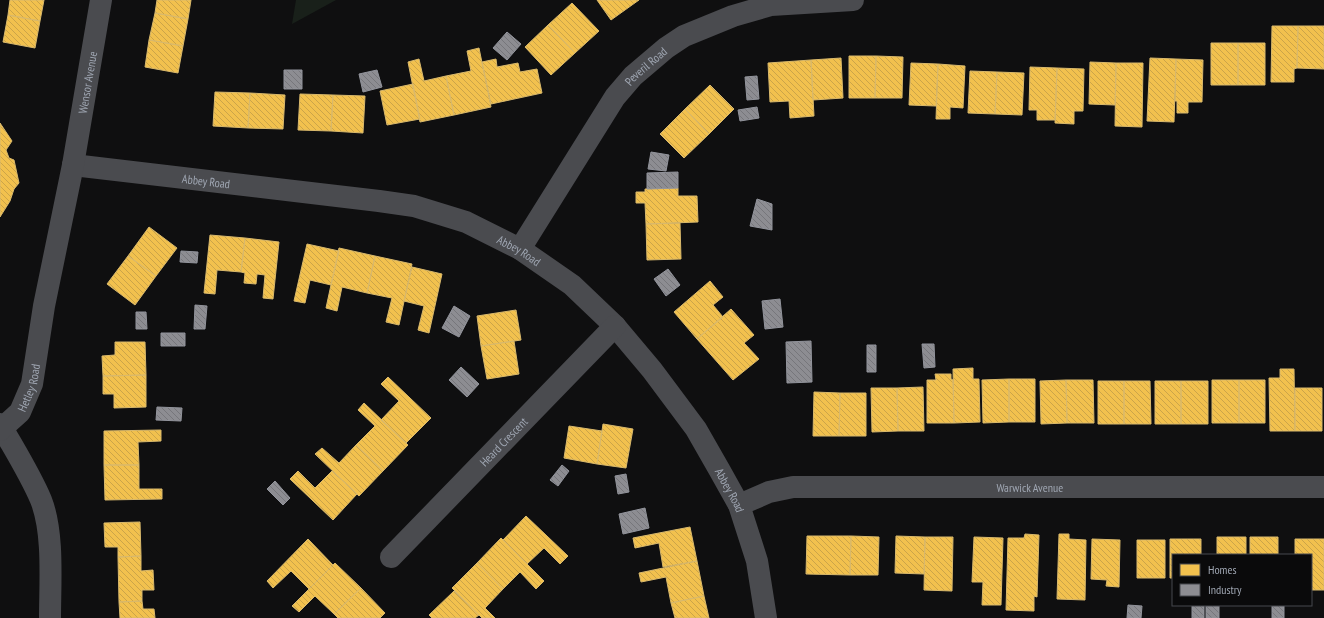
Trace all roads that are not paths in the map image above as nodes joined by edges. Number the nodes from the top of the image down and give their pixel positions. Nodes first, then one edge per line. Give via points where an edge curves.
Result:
1 (101, 0) edge
2 (853, 0) edge
3 (73, 165) junction
4 (520, 249) junction
5 (615, 326) junction
6 (1, 428) edge
7 (1324, 487) edge
8 (739, 506) junction
9 (391, 557) dead end
10 (50, 618) edge
11 (766, 618) edge

1 - 3 street, Wensor Avenue
2 - 4 street, Peveril Road via 771,6 733,16 684,36 666,48 633,76 615,97
3 - 4 street, Abbey Road via 414,206 466,222
3 - 6 street, Hetley Road via 44,306 32,384 20,412
4 - 5 street, Abbey Road via 572,285
5 - 8 street, Abbey Road via 696,429
5 - 9 street, Heard Crescent
6 - 10 street, Hetley Road via 41,501 50,537
7 - 8 street, Warwick Avenue via 793,487 769,492
8 - 11 street, Abbey Road via 757,561

